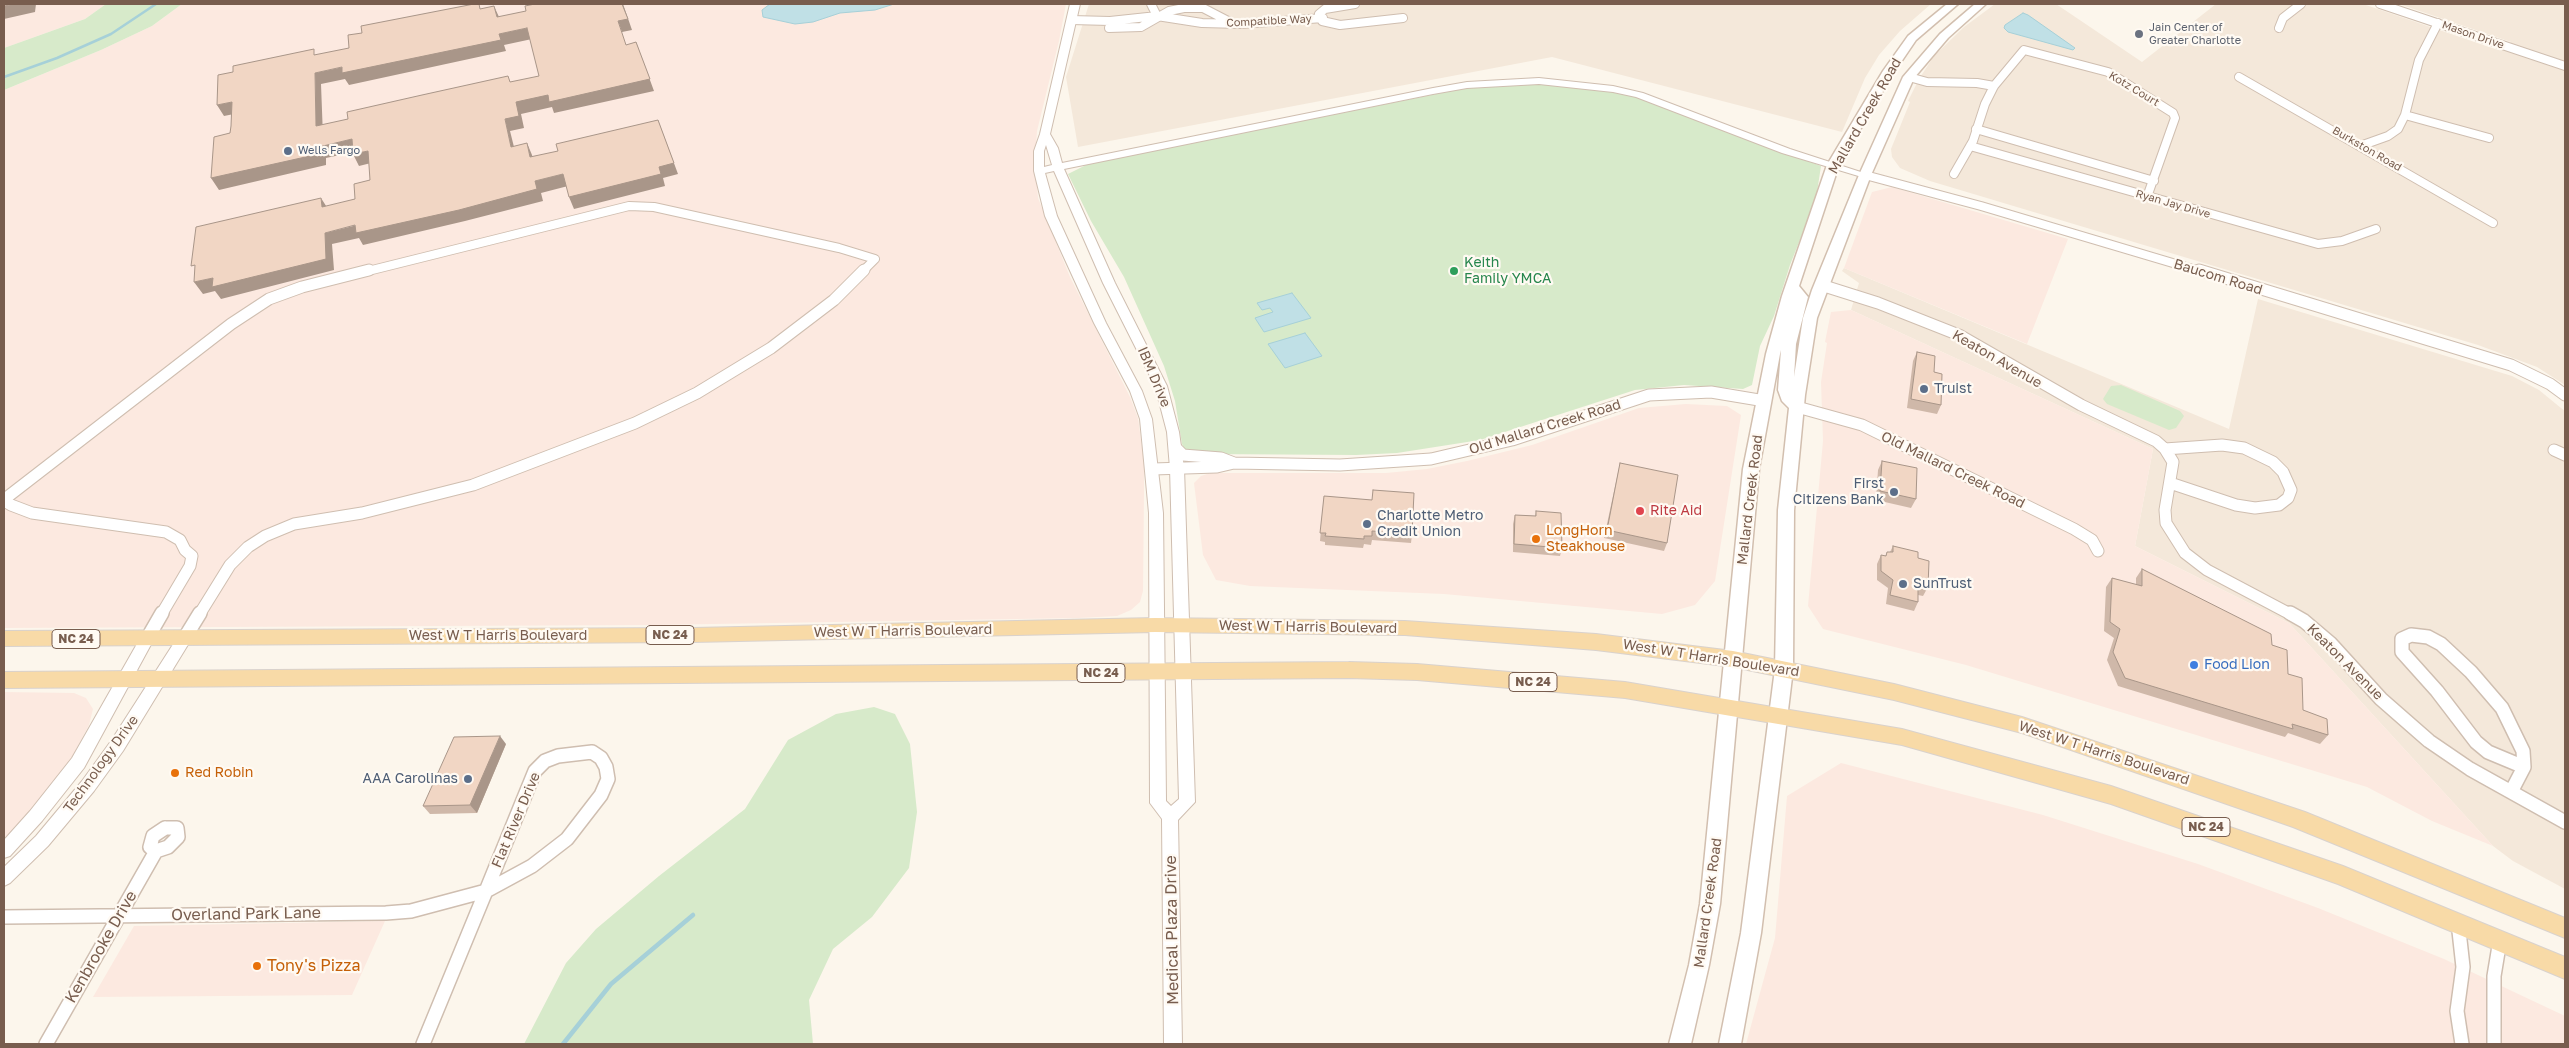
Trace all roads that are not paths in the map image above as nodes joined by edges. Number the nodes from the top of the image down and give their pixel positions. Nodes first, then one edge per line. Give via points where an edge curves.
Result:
1 (1075, 4) edge
2 (1160, 4) edge
3 (1355, 4) edge
4 (1953, 4) edge
5 (1981, 4) edge
6 (2301, 4) edge
7 (2380, 4) edge
8 (1153, 10) edge
9 (1323, 18) junction
10 (1403, 18) dead end
11 (2438, 23) junction
12 (1071, 24) junction
13 (1234, 24) junction
14 (2280, 28) dead end
15 (2565, 66) edge
16 (1909, 77) junction
17 (2239, 77) dead end
18 (1994, 86) junction
19 (2405, 115) junction
20 (1976, 129) junction
21 (1045, 134) junction
22 (2489, 138) dead end
23 (1970, 146) junction
24 (2360, 146) junction
25 (1833, 165) junction
26 (1059, 167) junction
27 (1038, 171) junction
28 (1954, 174) dead end
29 (1865, 175) junction
30 (2154, 181) junction
31 (2147, 197) junction
32 (2493, 223) dead end
33 (2376, 229) dead end
34 (1821, 285) junction
35 (1792, 287) junction
36 (2565, 395) edge
37 (1765, 401) junction
38 (1797, 407) junction
39 (1175, 448) junction
40 (2166, 449) junction
41 (2554, 450) dead end
42 (2565, 455) edge
43 (1234, 463) junction
44 (1177, 468) junction
45 (1154, 469) junction
46 (2170, 483) junction
47 (2098, 551) dead end
48 (1155, 625) junction
49 (1182, 626) junction
50 (4, 639) edge
51 (148, 639) junction
52 (184, 639) junction
53 (1733, 659) junction
54 (1784, 669) junction
55 (1183, 670) junction
56 (1156, 672) junction
57 (4, 680) edge
58 (125, 680) junction
59 (160, 680) junction
60 (1730, 707) junction
61 (1779, 716) junction
62 (2524, 767) junction
63 (2511, 792) junction
64 (1170, 817) junction
65 (2565, 822) edge
66 (156, 850) dead end
67 (4, 851) edge
68 (4, 878) edge
69 (486, 891) junction
70 (118, 915) junction
71 (4, 917) edge
72 (2458, 922) junction
73 (2565, 928) edge
74 (2500, 940) junction
75 (2565, 968) edge
76 (46, 1044) edge
77 (423, 1044) edge
78 (1173, 1044) edge
79 (1680, 1044) edge
80 (1730, 1044) edge
81 (2462, 1044) edge
82 (2494, 1044) edge

1 - 12 street, IBM Drive
2 - 8 street
3 - 9 street, Compatible Way via 1325,9 1319,14
4 - 25 main road, Mallard Creek Road via 1912,38
5 - 16 main road, Mallard Creek Road via 1944,36
6 - 14 street via 2283,18
7 - 11 street, Mason Drive
8 - 12 street via 1145,25 1135,28
8 - 13 street, Compatible Way via 1202,23
8 - 13 street via 1203,8
9 - 10 street, Compatible Way via 1322,21 1329,24 1340,25
9 - 13 street, Compatible Way
11 - 15 street, Mason Drive
11 - 19 street via 2419,60
12 - 21 street, IBM Drive
16 - 18 street via 1927,82
16 - 29 main road, Mallard Creek Road
17 - 24 street, Burkston Road
18 - 20 street
18 - 30 street, Kotz Court via 2024,50 2094,68 2132,86 2164,106 2175,118
19 - 22 street
19 - 24 street via 2393,134
20 - 23 street
20 - 30 street
21 - 26 street, IBM Drive
21 - 27 street, IBM Drive via 1039,151
23 - 28 street
23 - 31 street, Ryan Jay Drive
24 - 32 street, Burkston Road
25 - 26 street via 1786,151 1639,95 1539,81 1467,85 1433,91
25 - 29 street
25 - 35 main road, Mallard Creek Road
26 - 27 street
26 - 39 street, IBM Drive via 1109,283 1161,386
27 - 45 street, IBM Drive via 1060,238 1136,391 1146,420
29 - 34 main road, Mallard Creek Road
29 - 36 street, Baucom Road via 2431,339 2511,365
30 - 31 street, Kotz Court
31 - 33 street, Ryan Jay Drive via 2318,244 2342,241
34 - 38 main road, Mallard Creek Road via 1810,318
34 - 40 street, Keaton Avenue via 1959,335 2081,405 2150,437
35 - 37 main road, Mallard Creek Road via 1773,354
35 - 38 main road via 1800,297 1789,344 1785,390
37 - 43 street, Old Mallard Creek Road via 1724,393 1675,392 1625,402 1472,451 1431,459 1340,464
37 - 53 main road, Mallard Creek Road via 1751,469
38 - 47 street, Old Mallard Creek Road via 1862,426 2074,529 2092,540
38 - 54 main road, Mallard Creek Road via 1786,510
39 - 43 street, Old Mallard Creek Road via 1183,455 1221,458
39 - 44 street, IBM Drive
40 - 46 street, Keaton Avenue via 2173,462
40 - 46 street via 2222,444 2244,448 2273,462 2283,472 2291,490 2288,498 2279,505 2255,508
41 - 42 street
43 - 44 street, Old Mallard Creek Road
44 - 45 street, Old Mallard Creek Road
44 - 49 street, IBM Drive
45 - 48 street, IBM Drive
46 - 63 street, Keaton Avenue via 2166,523 2189,556 2208,570 2304,621 2402,718 2446,753
48 - 49 main road, West W T Harris Boulevard / NC 24
48 - 52 main road, West W T Harris Boulevard / NC 24 via 722,634
48 - 56 street, IBM Drive
49 - 53 main road, West W T Harris Boulevard / NC 24 via 1405,628 1478,632
49 - 55 street, IBM Drive
50 - 51 main road, West W T Harris Boulevard / NC 24
51 - 52 main road, West W T Harris Boulevard / NC 24
51 - 52 street via 190,566 192,556 180,540 166,532 32,513 11,505 6,498 269,299 302,287 606,210 638,205 839,248 876,259 804,324 718,381 615,432 473,484 362,513 294,524 265,536 230,565
51 - 58 street, Technology Drive
52 - 59 street, Technology Drive
53 - 54 main road, West W T Harris Boulevard / NC 24
53 - 60 main road, Mallard Creek Road
54 - 61 main road, Mallard Creek Road
54 - 73 main road, West W T Harris Boulevard / NC 24 via 1894,692 2022,725 2120,757 2298,819
55 - 56 main road, NC 24
55 - 60 main road, NC 24 via 1418,672 1625,690
55 - 64 street via 1187,802
56 - 59 main road, NC 24
56 - 64 street, Medical Plaza Drive via 1158,803
57 - 58 main road, NC 24
58 - 59 main road, NC 24
58 - 67 street, Technology Drive via 73,770
59 - 68 street, Technology Drive via 88,786 42,841
60 - 61 main road, NC 24
60 - 79 main road, Mallard Creek Road via 1710,904
61 - 72 main road, NC 24 via 1902,737 2112,795 2343,876
61 - 80 main road, Mallard Creek Road via 1752,933
62 - 62 street via 2488,752 2476,742 2405,655 2401,648 2402,639 2416,634 2436,640 2472,672 2502,708 2514,729 2523,751
62 - 63 street
63 - 65 street, Keaton Avenue
64 - 78 street, Medical Plaza Drive
66 - 70 street, Kenbrooke Drive
69 - 69 street, Flat River Drive via 532,866 566,839 601,795 608,779 600,758 592,752 576,752 545,761 535,771
69 - 70 street, Overland Park Lane via 418,909 386,913
69 - 77 street, Flat River Drive
70 - 71 street, Overland Park Lane
70 - 76 street, Kenbrooke Drive
72 - 74 main road, NC 24
72 - 81 street via 2463,967 2457,1011
74 - 75 main road, NC 24
74 - 82 street via 2494,976

